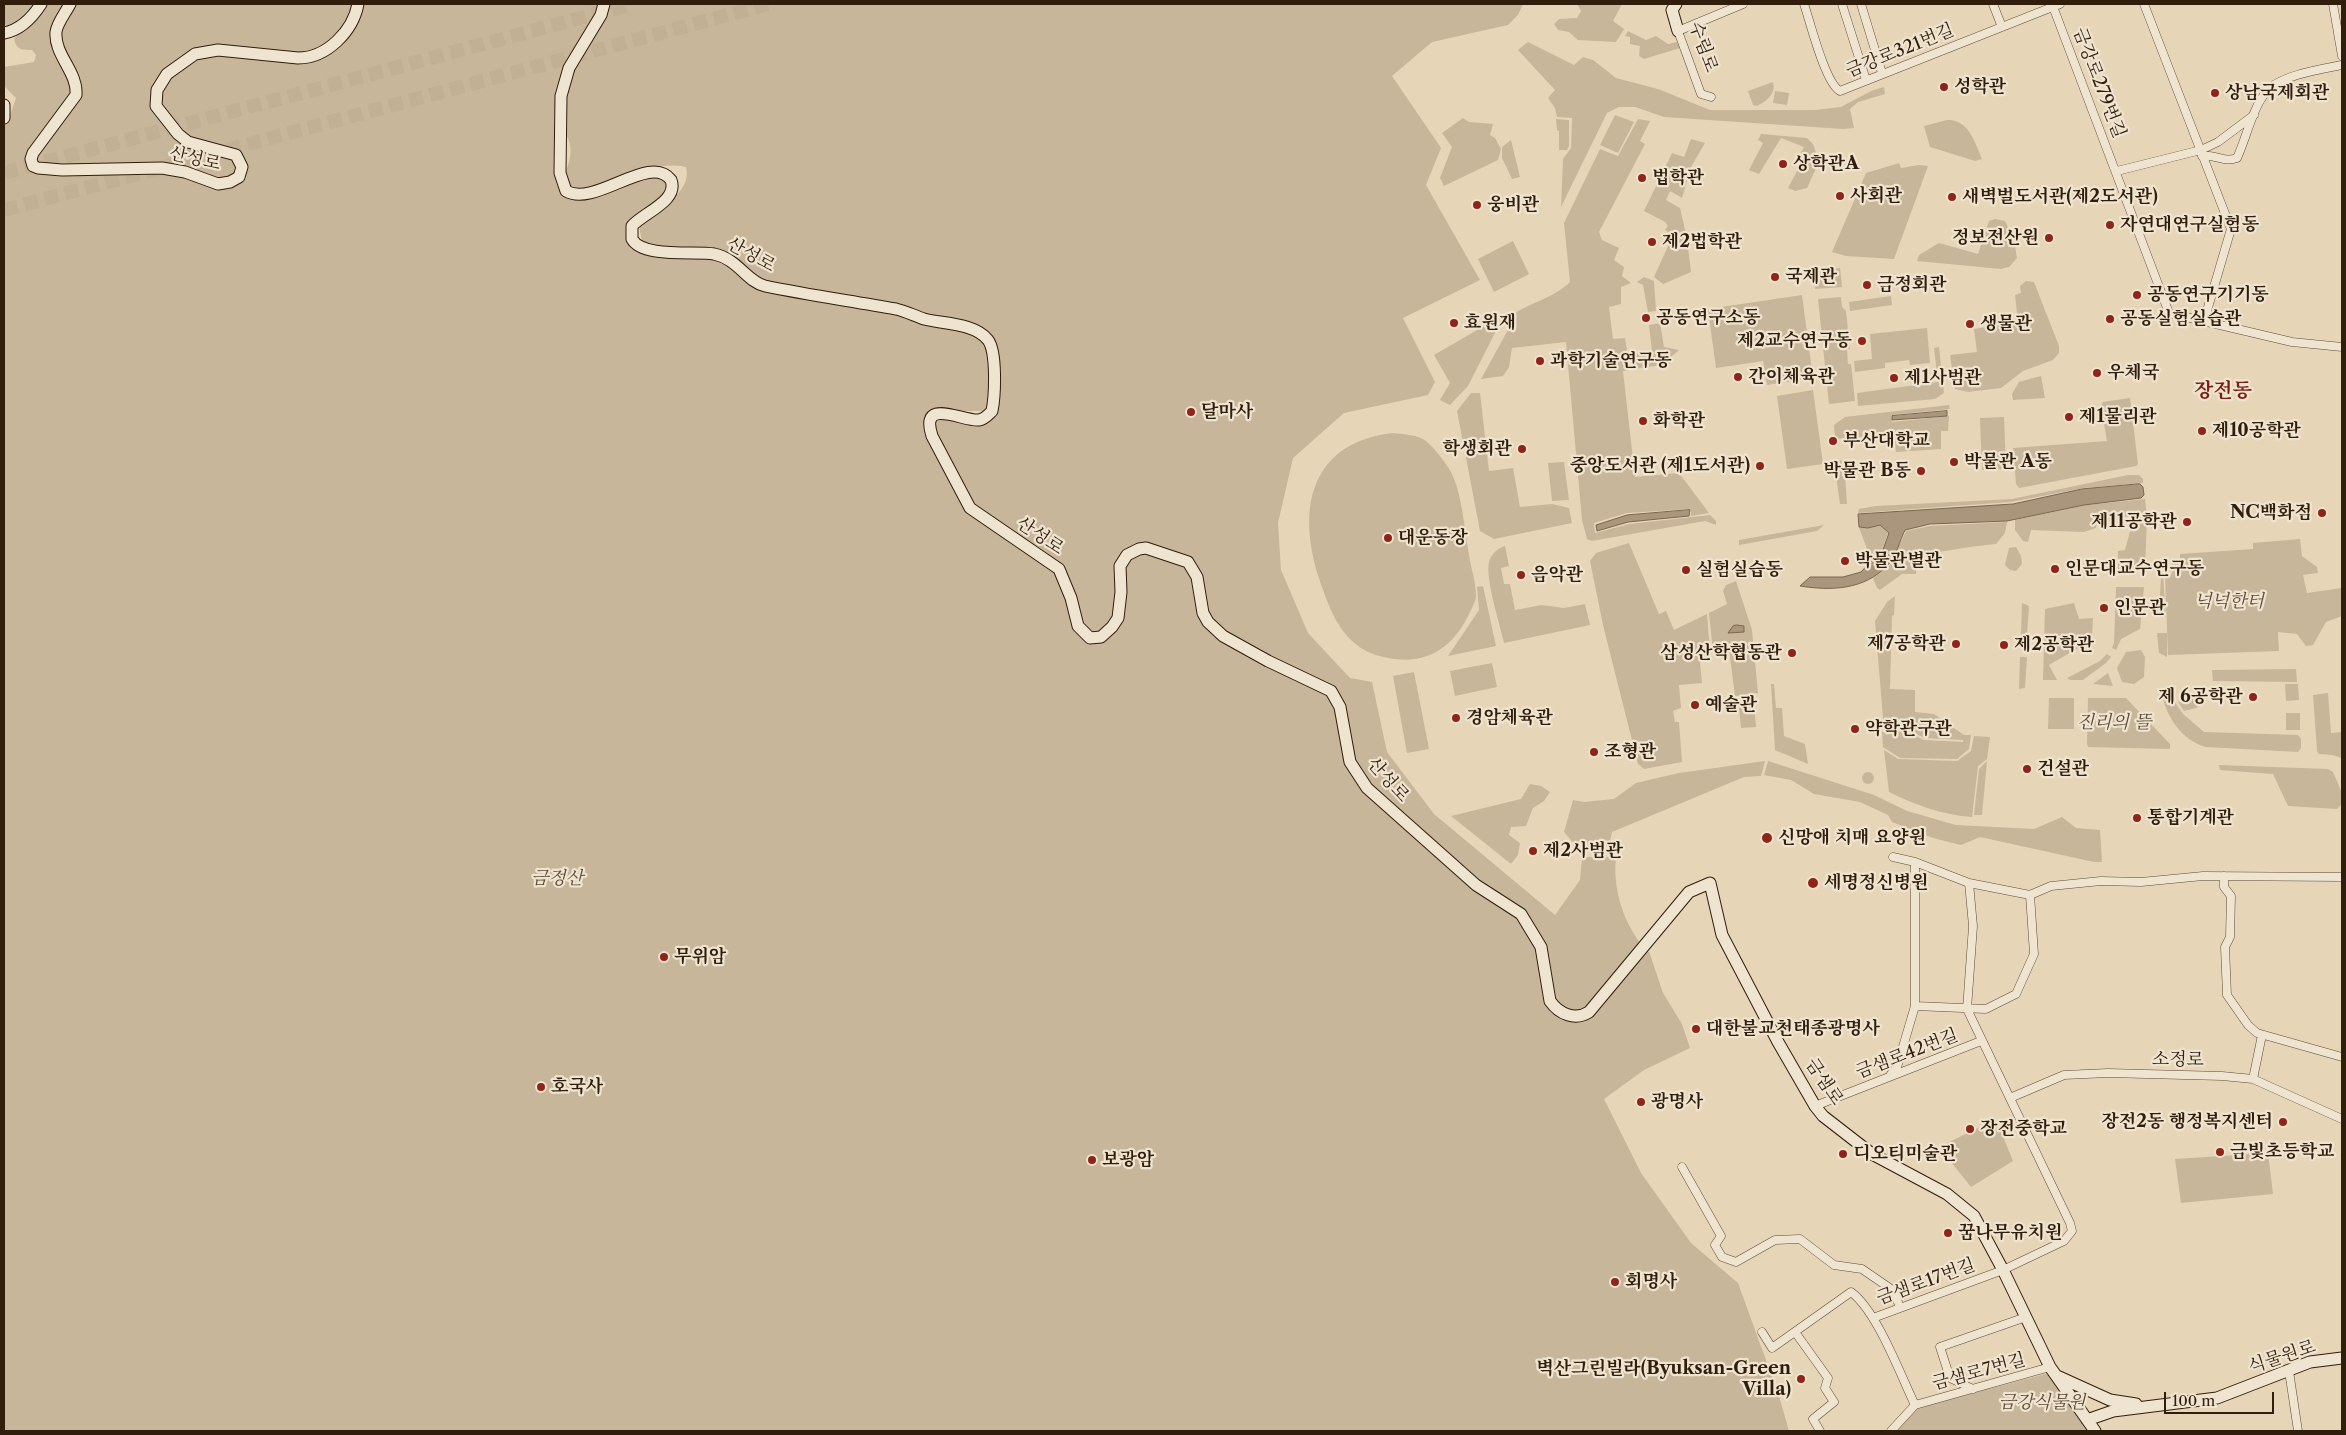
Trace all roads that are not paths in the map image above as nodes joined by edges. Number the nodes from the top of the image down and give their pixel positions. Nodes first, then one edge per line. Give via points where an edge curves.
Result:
1 (41, 4) edge
2 (70, 4) edge
3 (358, 4) edge
4 (604, 4) edge
5 (1676, 4) edge
6 (1743, 4) edge
7 (1804, 4) edge
8 (1842, 4) edge
9 (1861, 4) edge
10 (1993, 4) edge
11 (2144, 4) edge
12 (2333, 4) edge
13 (2055, 5) edge
14 (2002, 27) junction
15 (1678, 31) junction
16 (4, 33) edge
17 (2342, 56) edge
18 (2342, 65) edge
19 (1882, 73) junction
20 (1866, 80) junction
21 (1711, 97) dead end
22 (4, 104) edge
23 (2254, 114) junction
24 (4, 118) edge
25 (2201, 153) junction
26 (2116, 171) junction
27 (2204, 321) junction
28 (2342, 347) edge
29 (1892, 857) dead end
30 (1916, 862) junction
31 (2224, 876) junction
32 (2342, 877) edge
33 (1710, 883) joint
34 (1969, 883) junction
35 (2030, 894) junction
36 (1916, 1006) junction
37 (1967, 1009) junction
38 (2262, 1035) junction
39 (1982, 1042) junction
40 (2342, 1057) edge
41 (1889, 1076) junction
42 (2253, 1079) junction
43 (2010, 1098) junction
44 (1815, 1106) junction
45 (2342, 1119) edge
46 (1682, 1167) dead end
47 (2003, 1270) junction
48 (1900, 1308) junction
49 (2026, 1317) junction
50 (1872, 1318) junction
51 (1762, 1332) dead end
52 (1794, 1332) junction
53 (2342, 1358) edge
54 (2288, 1371) junction
55 (2054, 1372) junction
56 (1973, 1389) junction
57 (1915, 1405) junction
58 (2145, 1406) junction
59 (2087, 1420) junction
60 (1820, 1431) edge
61 (1891, 1431) edge
62 (2095, 1431) edge
63 (2298, 1431) edge

1 - 16 main road via 23,25
2 - 3 main road, 산성로 via 56,32 76,95 33,153 33,166 62,170 162,168 218,184 238,178 242,171 240,161 230,152 188,142 170,124 156,104 157,90 167,74 193,55 208,51 306,57 327,48 344,35 353,22
4 - 33 main road, 산성로 via 601,15 569,68 560,96 560,173 566,191 594,190 648,172 660,172 671,180 672,191 668,198 632,226 632,239 640,247 653,251 717,255 738,265 762,285 898,310 966,328 983,336 992,348 994,360 992,411 977,420 938,413 932,419 932,436 970,508 1059,569 1078,626 1088,637 1102,637 1118,618 1120,566 1127,555 1146,548 1188,562 1197,577 1208,622 1223,636 1331,691 1342,712 1350,762 1367,788 1476,885 1521,914 1541,947 1550,1001 1569,1016 1578,1017 1589,1012 1689,892
5 - 15 main road, 수림로 via 1672,10
6 - 15 street
7 - 20 street, 금강로321번길 via 1836,89 1845,90
8 - 20 street
9 - 19 street
10 - 14 street
11 - 25 street
12 - 17 street
13 - 14 street, 금강로321번길
13 - 26 street, 금강로279번길
14 - 19 street, 금강로321번길
15 - 21 street, 수림로 via 1701,94
18 - 23 street via 2284,80 2267,90
19 - 20 street, 금강로321번길
22 - 24 main road
23 - 25 street
23 - 25 street via 2237,158 2228,161
25 - 26 street
25 - 27 street via 2231,229
26 - 27 street, 금강로279번길 via 2169,313
27 - 28 street, 금강로279번길 via 2292,342
29 - 30 street
30 - 34 street
30 - 36 street
31 - 32 street
31 - 35 street via 2078,883 2051,886
31 - 38 street via 2224,887 2231,896 2230,936 2225,947 2228,995 2248,1025
33 - 44 main road, 금샘로 via 1722,935
34 - 35 street
34 - 37 street via 1973,926
35 - 37 street via 2034,954 2016,994 1986,1009
36 - 37 street
36 - 41 street via 1897,1067
37 - 39 street
38 - 40 street
38 - 42 street
39 - 41 street, 금샘로42번길
39 - 43 street
41 - 44 street, 금샘로42번길
42 - 43 street, 소정로 via 2108,1073 2064,1076
42 - 45 street, 소정로
43 - 47 street, 금샘로17번길 via 2072,1231 2064,1241
44 - 47 main road, 금샘로 via 1872,1154 1947,1194 1974,1216
46 - 48 street via 1721,1236 1715,1245 1722,1257 1736,1262 1776,1240 1800,1239 1834,1265 1862,1270 1894,1291
47 - 48 street, 금샘로17번길
47 - 49 main road, 금샘로
48 - 50 street, 금샘로17번길
49 - 55 main road, 금샘로
49 - 56 street via 1940,1347 1950,1378
50 - 52 street, 금샘로17번길 via 1851,1292
50 - 57 street, 금샘로7번길
51 - 52 street, 금샘로17번길 via 1772,1348
52 - 60 street via 1828,1378 1825,1388 1834,1402 1813,1419
53 - 54 main road, 식물원로 via 2310,1362
54 - 58 main road, 식물원로 via 2217,1398
54 - 63 street
55 - 56 street, 금샘로7번길
55 - 58 main road, 식물원로 via 2110,1400
55 - 59 main road, 금샘로
56 - 57 street, 금샘로7번길
57 - 61 street, 금샘로7번길
58 - 59 main road, 식물원로 via 2113,1411
59 - 62 main road, 금샘로

